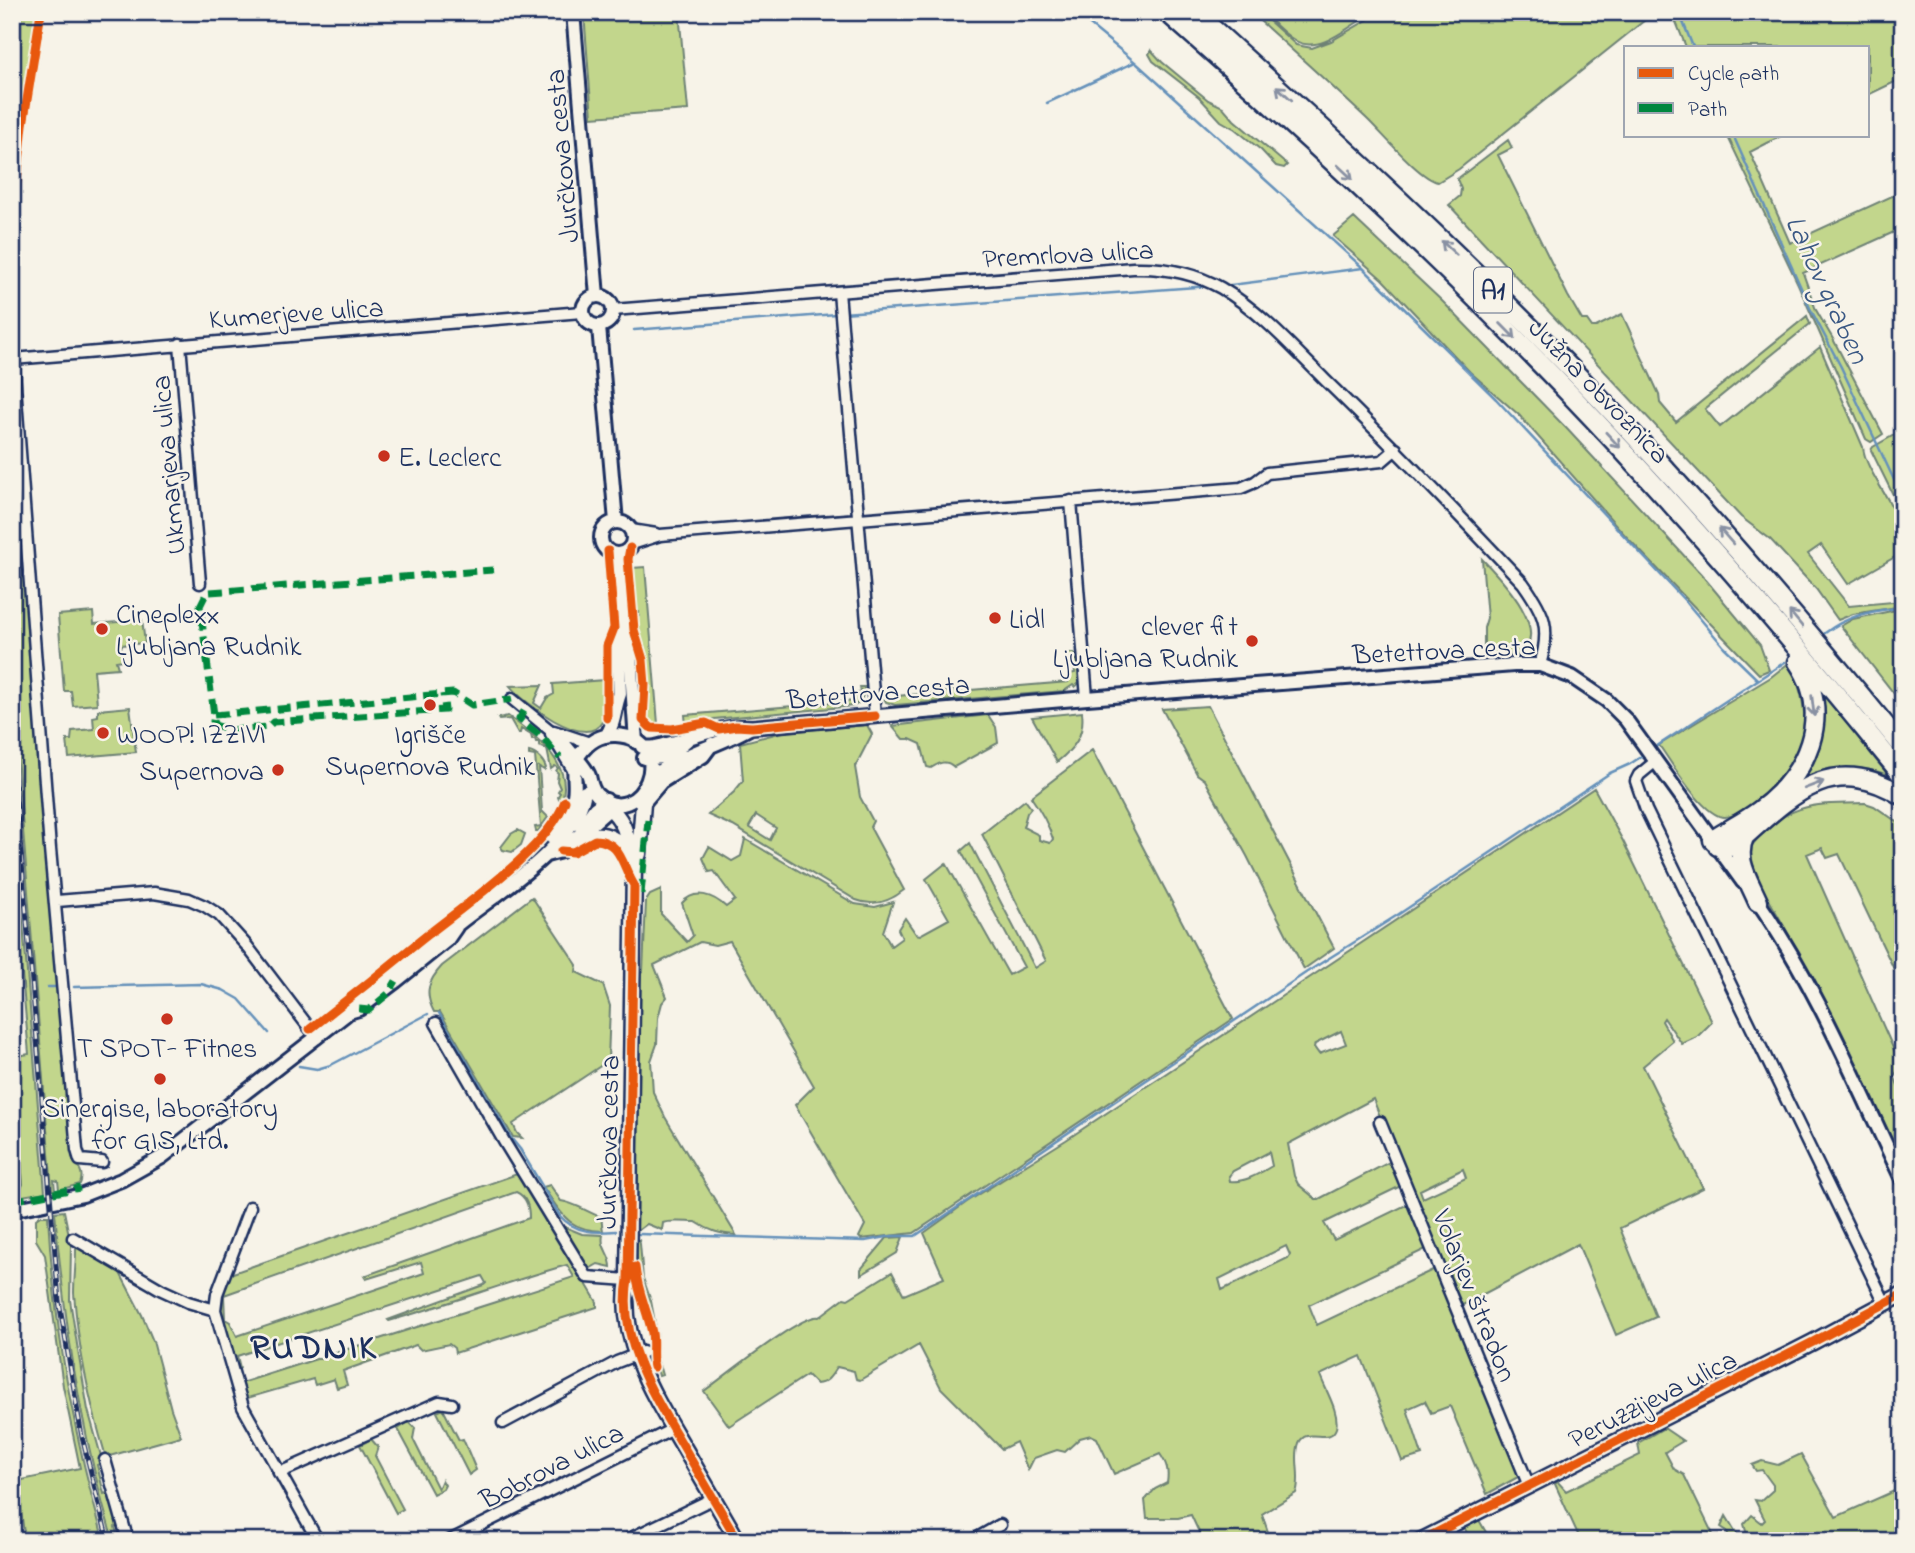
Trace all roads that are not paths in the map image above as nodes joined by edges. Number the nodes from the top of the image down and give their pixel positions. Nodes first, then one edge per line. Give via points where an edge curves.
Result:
1 (573, 12) edge
2 (1167, 12) edge
3 (1194, 12) edge
4 (839, 292) junction
5 (597, 296) junction
6 (613, 310) junction
7 (582, 312) junction
8 (599, 327) junction
9 (180, 344) junction
10 (13, 359) edge
11 (1396, 449) junction
12 (1662, 493) junction
13 (1071, 501) junction
14 (858, 518) junction
15 (616, 522) junction
16 (625, 545) junction
17 (200, 583) dead end
18 (1540, 665) junction
19 (1087, 698) junction
20 (512, 699) dead end
21 (875, 716) junction
22 (752, 727) junction
23 (550, 730) junction
24 (612, 738) junction
25 (590, 743) junction
26 (712, 744) junction
27 (1903, 747) edge
28 (642, 751) junction
29 (1651, 754) junction
30 (578, 765) junction
31 (1903, 776) edge
32 (650, 778) junction
33 (585, 792) junction
34 (1903, 796) edge
35 (636, 803) junction
36 (606, 807) junction
37 (1745, 835) junction
38 (576, 838) junction
39 (1716, 843) junction
40 (545, 855) junction
41 (632, 858) junction
42 (57, 901) junction
43 (1758, 902) junction
44 (436, 1023) dead end
45 (317, 1038) junction
46 (1381, 1122) dead end
47 (1897, 1154) edge
48 (102, 1162) dead end
49 (1903, 1181) edge
50 (250, 1207) dead end
51 (12, 1210) edge
52 (73, 1238) dead end
53 (628, 1280) junction
54 (1903, 1294) edge
55 (1885, 1303) junction
56 (215, 1310) junction
57 (640, 1352) junction
58 (452, 1404) dead end
59 (503, 1423) dead end
60 (673, 1429) junction
61 (105, 1460) dead end
62 (279, 1473) junction
63 (1529, 1486) junction
64 (714, 1498) junction
65 (1000, 1525) dead end
66 (128, 1541) edge
67 (318, 1541) edge
68 (449, 1541) edge
69 (625, 1541) edge
70 (737, 1541) edge
71 (972, 1541) edge
72 (1420, 1541) edge

1 - 5 street, Jurčkova cesta
2 -> 12 highway, Južna obvoznica / A1 via 1391,215
27 -> 3 highway, Južna obvoznica / A1 via 1703,509 1575,373 1397,198
4 - 6 street, Premrlova ulica
4 - 11 street, Premrlova ulica via 1133,268 1166,269 1206,280 1233,295 1282,338
4 - 14 street
5 - 6 street via 608,300
5 - 7 street via 586,301
6 - 8 street via 610,321
7 - 8 street via 588,323
7 - 9 street, Kumerjeve ulica
8 - 15 street
9 - 10 street, Kumerjeve ulica
9 - 17 street, Ukmarjeva ulica
10 - 42 street
11 - 13 street via 1382,461 1267,472 1241,488
11 - 18 street, Premrlova ulica via 1536,602 1546,623
12 - 31 highway, Južna obvoznica / A1
12 -> 39 highway via 1684,528 1795,658 1808,680 1814,704 1811,745 1795,774 1760,810
13 - 14 street
13 - 19 street
14 - 16 street via 660,535
14 - 21 street
15 - 16 street via 625,524
15 - 16 street via 608,525 601,537 603,546
16 - 24 street via 620,694 624,713 622,727
16 - 28 street
18 - 19 street, Betettova cesta
18 - 29 street, Betettova cesta via 1572,677 1606,699
19 - 21 street, Betettova cesta
20 - 23 street
21 - 22 street, Betettova cesta
22 - 26 street, Betettova cesta
22 - 28 street, Betettova cesta via 726,727
23 - 25 street
23 - 30 street
24 - 25 street
24 - 28 street
24 - 30 street
25 - 30 street
26 - 32 street, Betettova cesta
26 - 35 street, Betettova cesta via 703,756
28 - 32 street
28 - 35 street via 641,781 632,791
29 - 39 street, Betettova cesta
29 - 55 street via 1636,780 1646,810
30 - 33 street
30 - 36 street via 589,774 592,789
30 - 40 street via 574,797
32 - 35 street, Betettova cesta
33 - 36 street
33 - 40 street via 576,818
37 -> 34 highway via 1794,794 1826,780 1869,780
35 - 36 street
35 - 41 main road, Jurčkova cesta via 639,854
36 - 38 street
36 - 41 main road, Jurčkova cesta via 624,825
37 - 39 highway via 1730,846
37 - 43 highway via 1740,859
38 - 40 street via 561,851
38 - 41 main road via 610,836
39 - 43 street, Betettova cesta
40 - 45 street via 355,1002
41 - 53 main road, Jurčkova cesta
42 - 45 street via 154,893 205,906 247,946
42 - 48 street via 78,1157
43 - 47 street, Betettova cesta via 1808,984
44 - 53 street, Jurčkova cesta via 587,1277
45 - 51 street via 162,1157 121,1180 65,1200
46 - 63 street, Volarjev štradon
47 - 49 street, Betettova cesta
50 - 56 street
52 - 56 street via 162,1290
53 - 57 main road, Jurčkova cesta via 626,1294
54 - 55 main road, Peruzzijeva ulica
55 - 63 main road, Peruzzijeva ulica
56 - 62 street via 243,1408
57 - 59 street
57 - 60 main road, Jurčkova cesta
58 - 62 street via 439,1402
60 - 64 main road, Jurčkova cesta
60 - 68 street, Bobrova ulica
61 - 66 street
62 - 67 street
63 - 72 main road, Peruzzijeva ulica
64 - 69 street
64 - 70 main road, Jurčkova cesta
65 - 71 street

